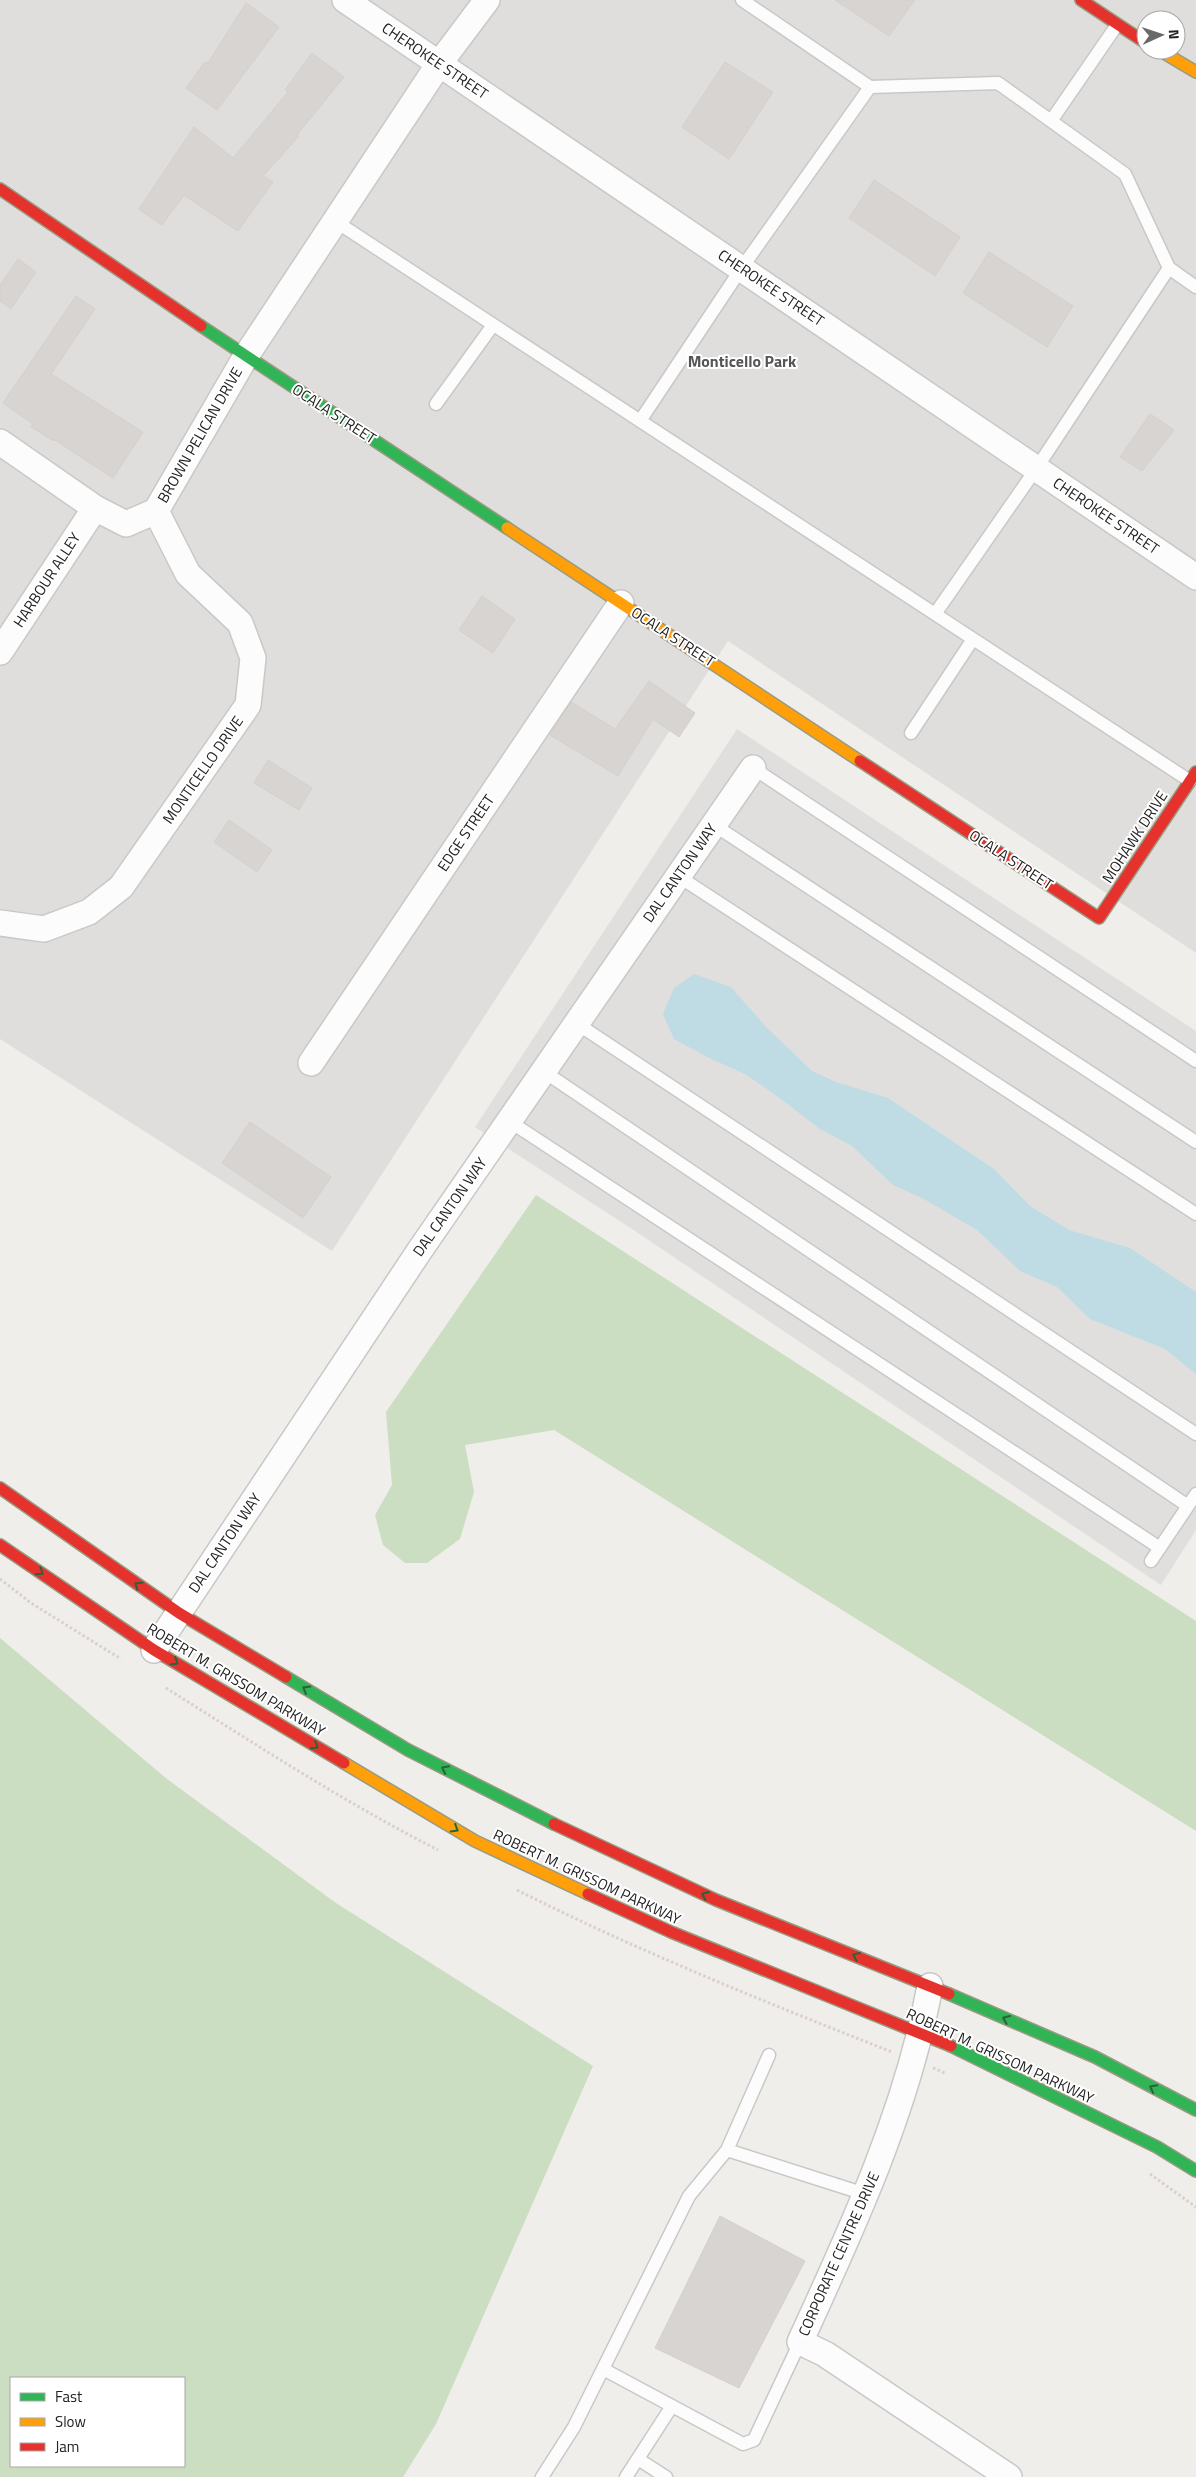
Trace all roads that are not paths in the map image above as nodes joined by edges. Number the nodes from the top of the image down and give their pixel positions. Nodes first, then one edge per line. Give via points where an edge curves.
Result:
1 (345, 0) edge
2 (487, 0) edge
3 (742, 0) edge
4 (1081, 0) edge
5 (1117, 25) junction
6 (1136, 36) edge
7 (1175, 60) edge
8 (439, 64) junction
9 (1196, 72) edge
10 (870, 87) junction
11 (1051, 121) junction
12 (0, 189) edge
13 (335, 221) junction
14 (741, 268) junction
15 (1169, 268) junction
16 (1196, 287) edge
17 (494, 325) junction
18 (246, 356) junction
19 (436, 404) dead end
20 (640, 421) junction
21 (0, 442) edge
22 (1036, 469) junction
23 (95, 508) junction
24 (156, 512) junction
25 (1196, 577) edge
26 (621, 603) junction
27 (934, 614) junction
28 (973, 639) junction
29 (0, 652) edge
30 (910, 733) dead end
31 (753, 768) joint
32 (1193, 777) edge
33 (714, 825) junction
34 (678, 876) junction
35 (1099, 918) joint
36 (0, 923) edge
37 (576, 1023) junction
38 (1196, 1062) edge
39 (311, 1064) dead end
40 (543, 1072) junction
41 (509, 1121) junction
42 (1196, 1142) edge
43 (1196, 1214) edge
44 (1196, 1434) edge
45 (0, 1488) edge
46 (1196, 1494) edge
47 (1188, 1506) junction
48 (0, 1545) edge
49 (1160, 1548) junction
50 (1151, 1561) dead end
51 (178, 1613) junction
52 (154, 1650) junction
53 (930, 1986) junction
54 (921, 2034) junction
55 (769, 2055) dead end
56 (1196, 2110) edge
57 (727, 2150) junction
58 (1196, 2171) edge
59 (865, 2194) junction
60 (800, 2342) junction
61 (603, 2369) junction
62 (672, 2406) junction
63 (638, 2458) junction
64 (542, 2477) edge
65 (626, 2477) edge
66 (666, 2477) edge
67 (1009, 2477) edge

1 - 8 street, CHEROKEE STREET
2 - 8 street
3 - 10 lane
4 - 5 main road
5 - 6 main road
5 - 11 lane
7 - 9 main road
8 - 13 street
8 - 14 street, CHEROKEE STREET
10 - 11 lane via 998,83
10 - 14 lane
11 - 15 lane via 1125,174
12 - 18 main road, OCALA STREET
13 - 17 lane
13 - 18 street
14 - 20 lane
14 - 22 street, CHEROKEE STREET
15 - 16 lane
15 - 22 lane
17 - 19 lane
17 - 20 lane
18 - 24 street, BROWN PELICAN DRIVE
18 - 26 main road, OCALA STREET
20 - 27 lane
21 - 23 street, BROWN PELICAN DRIVE
22 - 25 street, CHEROKEE STREET
22 - 27 lane
23 - 24 street, BROWN PELICAN DRIVE via 126,524
23 - 29 street, HARBOUR ALLEY
24 - 36 street, MONTICELLO DRIVE via 188,574 240,623 253,658 248,705 121,887 88,912 44,929
26 - 35 main road, OCALA STREET
26 - 39 street, EDGE STREET
27 - 28 lane
28 - 30 lane
28 - 32 lane
31 - 33 street, DAL CANTON WAY
31 - 38 lane
32 - 35 main road, MOHAWK DRIVE
33 - 34 street, DAL CANTON WAY
33 - 42 lane
34 - 37 street, DAL CANTON WAY
34 - 43 lane
37 - 40 street, DAL CANTON WAY
37 - 44 lane
40 - 41 street, DAL CANTON WAY
40 - 47 lane
41 - 49 lane
41 - 51 street, DAL CANTON WAY
51 -> 45 main road, ROBERT M. GRISSOM PARKWAY
46 - 47 lane
47 - 49 lane
48 -> 52 main road, ROBERT M. GRISSOM PARKWAY
49 - 50 lane
51 - 52 street, DAL CANTON WAY
53 -> 51 main road, ROBERT M. GRISSOM PARKWAY via 716,1900 519,1808 408,1750
52 -> 54 main road, ROBERT M. GRISSOM PARKWAY via 475,1841 670,1932
53 - 54 street, CORPORATE CENTRE DRIVE
56 -> 53 main road, ROBERT M. GRISSOM PARKWAY via 1095,2057
54 - 58 main road, ROBERT M. GRISSOM PARKWAY via 1157,2147
54 - 59 street, CORPORATE CENTRE DRIVE via 880,2161
55 - 57 lane
57 - 59 lane
57 - 61 lane via 689,2196
59 - 60 street, CORPORATE CENTRE DRIVE
60 - 62 lane via 754,2440 743,2444
60 - 67 street, CORPORATE CENTRE DRIVE via 825,2354
61 - 62 lane
61 - 64 lane via 574,2427
62 - 63 lane
63 - 65 lane
63 - 66 lane

